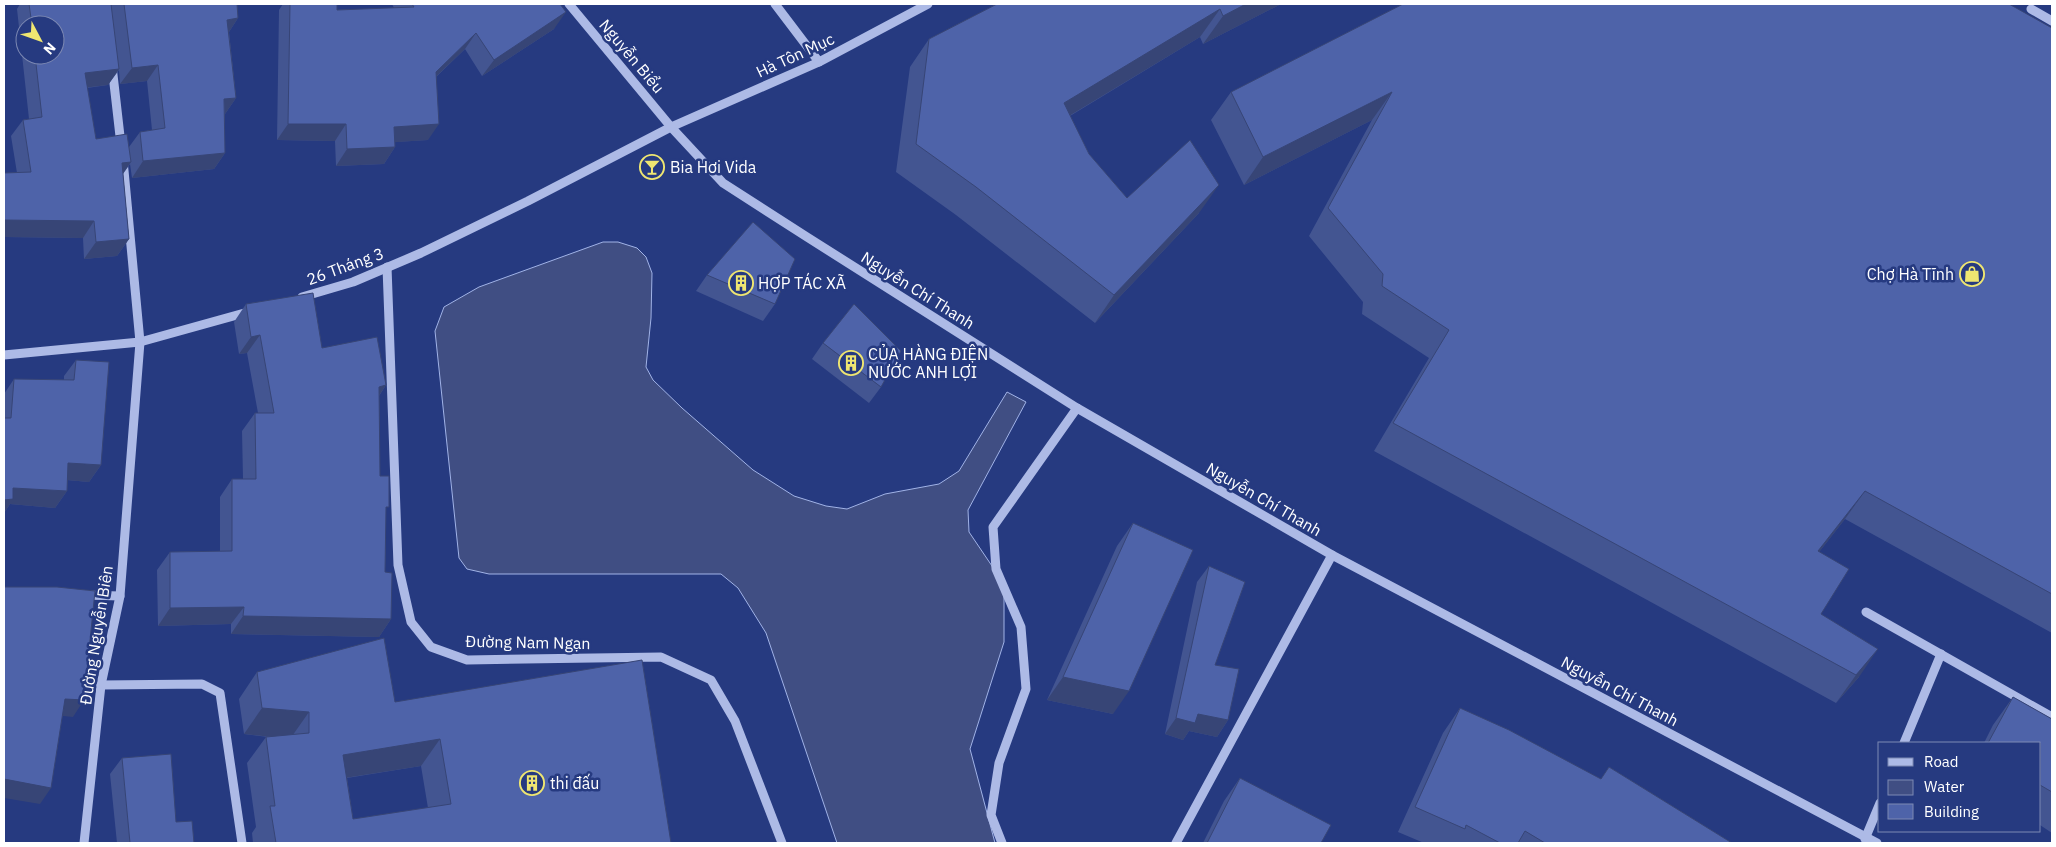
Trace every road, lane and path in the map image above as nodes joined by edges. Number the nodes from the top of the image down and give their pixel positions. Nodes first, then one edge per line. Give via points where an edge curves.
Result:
1 (569, 4) edge
2 (775, 4) edge
3 (928, 4) edge
4 (2031, 9) dead end
5 (2052, 21) edge
6 (110, 52) edge
7 (819, 62) junction
8 (671, 126) junction
9 (387, 267) junction
10 (292, 300) edge
11 (255, 310) edge
12 (140, 342) junction
13 (4, 355) edge
14 (1077, 408) junction
15 (1332, 556) junction
16 (72, 595) edge
17 (120, 596) junction
18 (1866, 612) dead end
19 (1941, 654) junction
20 (101, 685) junction
21 (2052, 717) edge
22 (1904, 742) edge
23 (1878, 808) edge
24 (1865, 839) junction
25 (84, 843) edge
26 (242, 843) edge
27 (782, 843) edge
28 (1002, 843) edge
29 (1176, 843) edge
30 (1877, 843) edge

1 - 8 street, Nguyễn Biểu
2 - 7 street
3 - 7 street, Hà Tôn Mục
4 - 5 street
6 - 12 street, Đường Nguyễn Biên via 128,197
7 - 8 street, Hà Tôn Mục
8 - 9 street, 26 Tháng 3 via 528,201
8 - 14 street, Nguyễn Chí Thanh via 723,183
9 - 10 street, 26 Tháng 3 via 353,282
9 - 27 street, Đường Nam Ngạn via 398,565 411,622 431,647 467,660 662,657 711,680 735,721
11 - 12 street
12 - 13 street
12 - 17 street, Đường Nguyễn Biên
14 - 15 street, Nguyễn Chí Thanh
14 - 28 street via 992,527 996,569 1021,627 1026,689 999,763 991,815
15 - 24 street, Nguyễn Chí Thanh
15 - 29 street
16 - 17 street
17 - 20 street, Đường Nguyễn Biên
18 - 19 street
19 - 21 street
19 - 22 street
20 - 25 street, Đường Nguyễn Biên
20 - 26 street via 202,684 220,693
23 - 24 street
24 - 30 street, Nguyễn Chí Thanh

